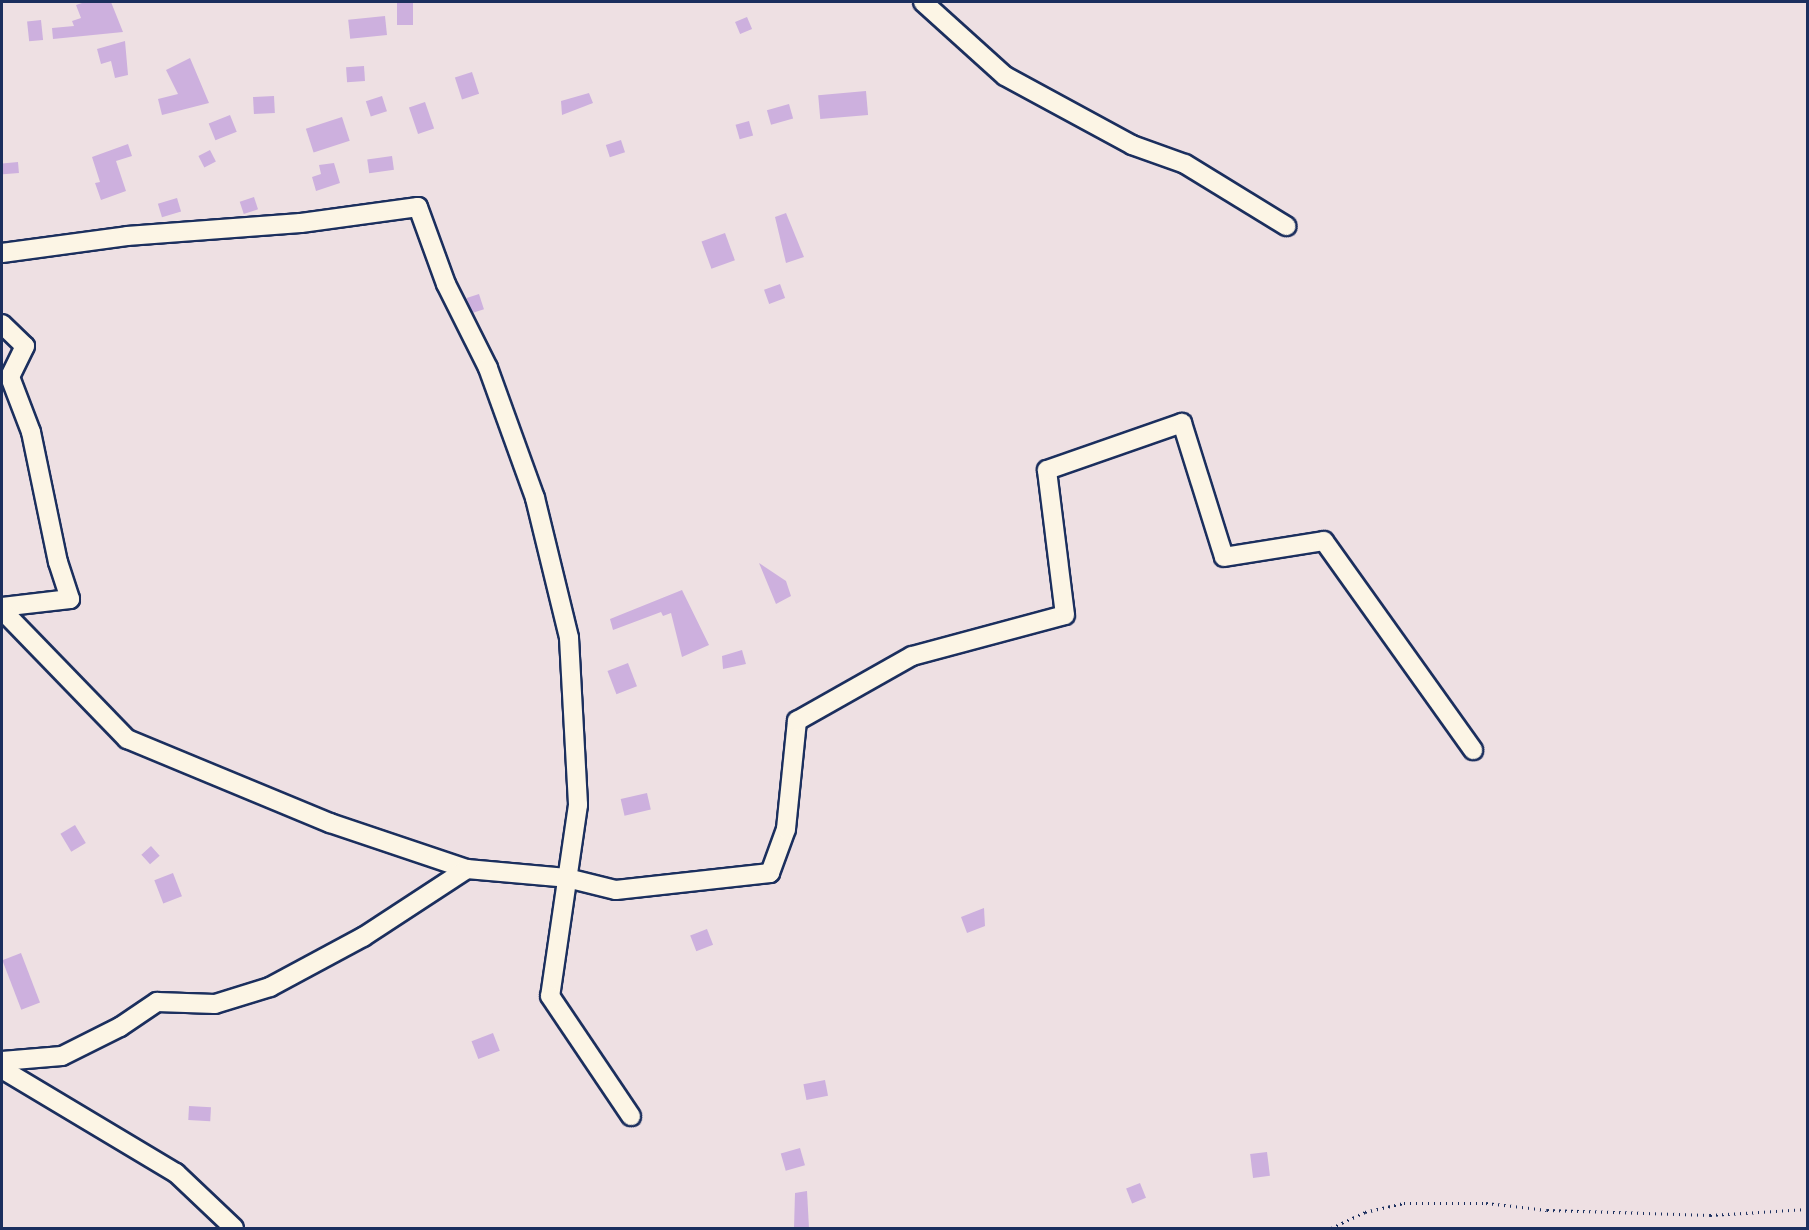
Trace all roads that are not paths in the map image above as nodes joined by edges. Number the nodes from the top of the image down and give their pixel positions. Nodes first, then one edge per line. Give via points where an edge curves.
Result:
1 (923, 2) edge
2 (1286, 226) dead end
3 (2, 253) edge
4 (2, 324) edge
5 (2, 609) edge
6 (1473, 750) dead end
7 (466, 869) junction
8 (567, 878) junction
9 (2, 1061) edge
10 (2, 1069) edge
11 (631, 1116) dead end
12 (234, 1228) edge

1 - 2 street via 1005,76 1132,145 1185,164
3 - 8 street via 127,236 301,223 418,207 446,284 488,368 535,498 569,638 578,805
4 - 5 street via 26,346 10,378 31,432 58,562 70,599
5 - 7 street via 127,739 330,823
6 - 8 street via 1324,542 1224,557 1182,423 1047,470 1065,615 912,656 797,721 786,829 770,873 616,890
7 - 8 street
7 - 9 street via 363,937 270,987 215,1004 157,1002 120,1027 62,1056
8 - 11 street via 550,996
10 - 12 street via 176,1173

